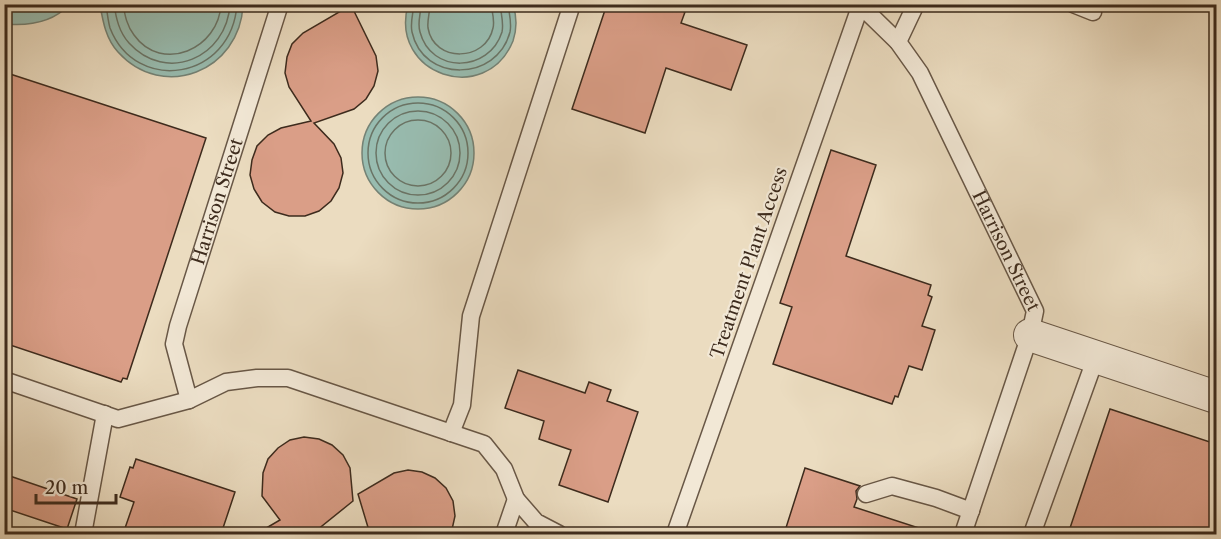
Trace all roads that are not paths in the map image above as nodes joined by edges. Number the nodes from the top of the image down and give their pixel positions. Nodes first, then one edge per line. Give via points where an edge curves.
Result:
1 (280, 4) edge
2 (572, 4) edge
3 (916, 4) edge
4 (1073, 4) edge
5 (860, 5) edge
6 (1093, 12) dead end
7 (898, 42) junction
8 (1030, 335) junction
9 (1096, 357) junction
10 (4, 380) edge
11 (1216, 397) edge
12 (189, 400) junction
13 (105, 414) junction
14 (452, 433) junction
15 (866, 494) dead end
16 (516, 498) junction
17 (971, 511) junction
18 (83, 534) edge
19 (504, 534) edge
20 (559, 534) edge
21 (675, 534) edge
22 (963, 534) edge
23 (1032, 534) edge

1 - 12 lane, Harrison Street via 178,326 174,344
2 - 14 lane via 471,316 462,405
3 - 7 lane
4 - 6 lane
5 - 7 lane, Harrison Street
5 - 21 lane, Treatment Plant Access
7 - 8 lane, Harrison Street via 920,73 1035,311
8 - 9 street, Harrison Street
8 - 17 lane
9 - 11 street, Harrison Street
9 - 23 lane
10 - 13 lane
12 - 13 lane via 118,418
12 - 14 lane via 226,382 288,378
13 - 18 lane
14 - 16 lane via 484,444 504,469
15 - 17 lane via 891,486
16 - 19 lane
16 - 20 lane via 536,522
17 - 22 lane

